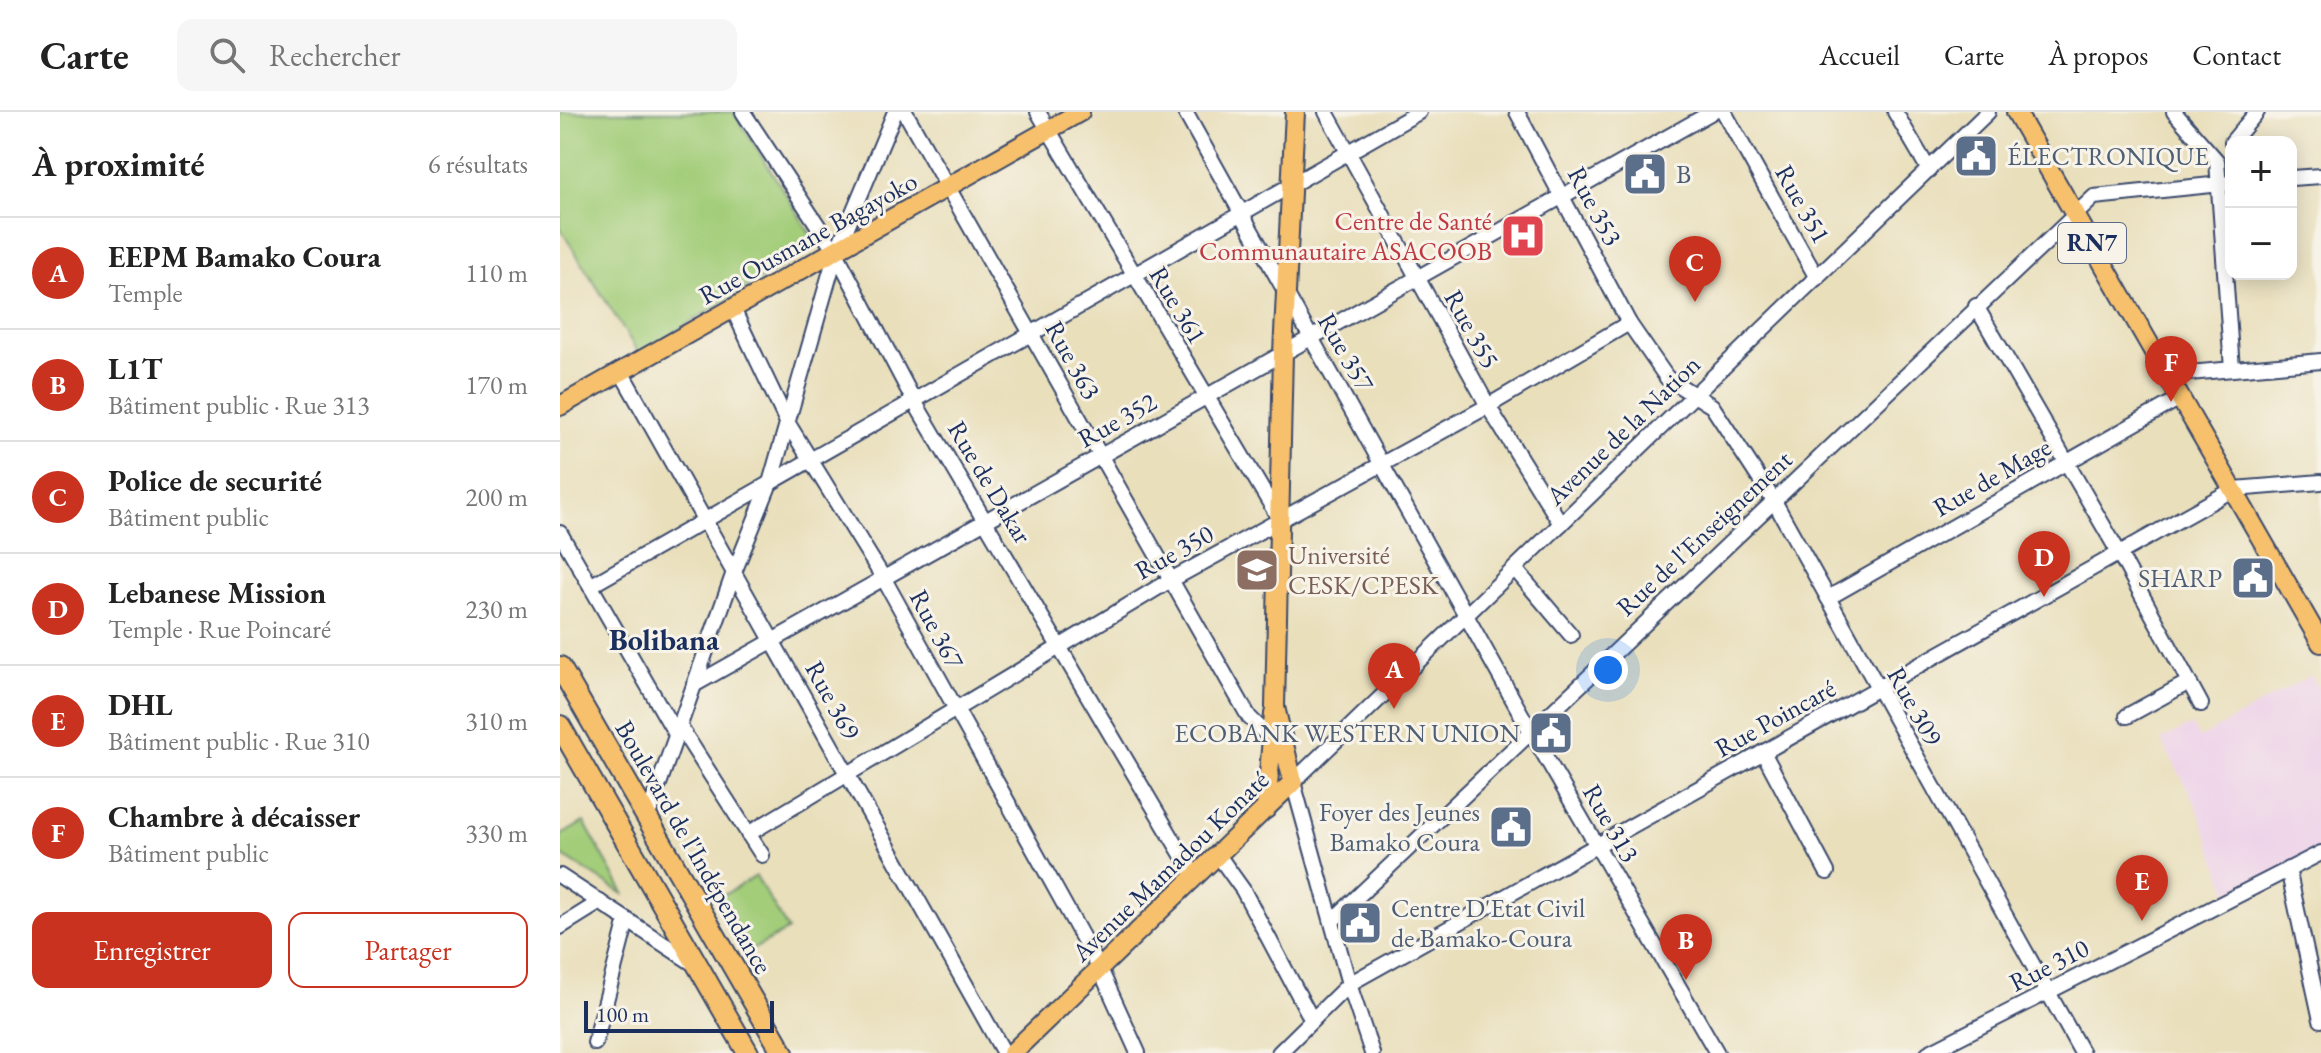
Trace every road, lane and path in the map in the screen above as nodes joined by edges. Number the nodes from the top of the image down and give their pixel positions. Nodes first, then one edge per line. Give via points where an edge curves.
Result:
1 (744, 112) edge
2 (895, 112) edge
3 (905, 112) edge
4 (1038, 112) edge
5 (1080, 112) edge
6 (1185, 112) edge
7 (1295, 112) edge
8 (1326, 112) edge
9 (1419, 112) edge
10 (1517, 112) edge
11 (1712, 112) edge
12 (1724, 112) edge
13 (1895, 112) edge
14 (1988, 112) edge
15 (2016, 112) edge
16 (2174, 112) edge
17 (2257, 112) edge
18 (1048, 130) junction
19 (2238, 136) edge
20 (2225, 151) edge
21 (1348, 153) junction
22 (2217, 161) junction
23 (1929, 170) junction
24 (2321, 176) edge
25 (2297, 178) edge
26 (1292, 184) junction
27 (2225, 184) edge
28 (949, 189) junction
29 (1563, 196) junction
30 (2226, 208) edge
31 (2075, 212) junction
32 (1241, 214) junction
33 (836, 253) junction
34 (1132, 276) junction
35 (1417, 278) junction
36 (1817, 278) junction
37 (1288, 298) junction
38 (1976, 306) junction
39 (734, 311) junction
40 (1629, 323) junction
41 (1031, 334) junction
42 (1310, 338) junction
43 (1283, 353) junction
44 (2321, 361) edge
45 (2232, 369) junction
46 (620, 370) junction
47 (2167, 375) junction
48 (1692, 394) junction
49 (1205, 397) junction
50 (2180, 398) junction
51 (914, 401) junction
52 (560, 406) edge
53 (1488, 406) junction
54 (787, 422) junction
55 (1099, 457) junction
56 (810, 460) junction
57 (2068, 462) junction
58 (1383, 464) junction
59 (2321, 482) edge
60 (770, 483) junction
61 (2234, 489) junction
62 (1774, 501) junction
63 (704, 521) junction
64 (985, 521) junction
65 (1280, 521) junction
66 (1561, 524) junction
67 (560, 533) edge
68 (2119, 553) junction
69 (1515, 569) junction
70 (733, 575) junction
71 (884, 579) junction
72 (1169, 581) junction
73 (590, 586) junction
74 (1828, 598) junction
75 (1468, 615) junction
76 (1571, 635) dead end
77 (772, 641) junction
78 (2321, 643) edge
79 (1059, 646) junction
80 (560, 667) edge
81 (2189, 682) junction
82 (694, 685) junction
83 (1878, 688) junction
84 (2201, 704) dead end
85 (1275, 707) junction
86 (954, 710) junction
87 (2127, 716) dead end
88 (560, 726) edge
89 (1530, 730) junction
90 (678, 731) junction
91 (1269, 739) junction
92 (1286, 752) junction
93 (1763, 752) junction
94 (847, 774) junction
95 (1293, 782) junction
96 (1266, 809) junction
97 (647, 818) junction
98 (748, 834) junction
99 (1596, 845) junction
100 (2321, 853) edge
101 (762, 855) dead end
102 (1218, 855) junction
103 (2288, 869) junction
104 (1827, 872) dead end
105 (560, 876) edge
106 (1195, 877) junction
107 (600, 902) junction
108 (627, 920) junction
109 (1332, 921) junction
110 (560, 927) edge
111 (699, 968) junction
112 (1100, 969) junction
113 (1349, 984) junction
114 (2047, 993) junction
115 (1312, 1020) junction
116 (2321, 1020) edge
117 (595, 1043) dead end
118 (748, 1053) edge
119 (783, 1053) edge
120 (1004, 1053) edge
121 (1012, 1053) edge
122 (1138, 1053) edge
123 (1279, 1053) edge
124 (1372, 1053) edge
125 (1717, 1053) edge
126 (1928, 1053) edge
127 (2082, 1053) edge

1 - 33 street, Rue de Dakar
2 - 33 street
3 - 28 street, Rue 363
4 - 18 street, Rue 361
5 - 18 main road, Rue Ousmane Bagayoko
6 - 32 street, Rue 357
7 - 26 main road, Avenue Mamadou Konaté
8 - 21 street, Rue 355
9 - 21 street
10 - 29 street, Rue 353
11 - 29 street, Rue 352
12 - 36 street, Rue 351
13 - 23 street
14 - 23 street, Avenue de la Nation
15 - 31 main road, RN7
16 - 22 street
17 - 19 street
18 - 28 main road, Rue Ousmane Bagayoko
18 - 34 street, Rue 361
20 - 22 street
21 - 26 street
21 - 35 street, Rue 355
22 - 27 street
23 - 36 street, Avenue de la Nation
24 - 25 street
26 - 32 street
26 - 37 main road, Avenue Mamadou Konaté
27 - 31 street, Rue de l'Enseignement via 2100,194
28 - 33 main road, Rue Ousmane Bagayoko
28 - 41 street, Rue 363
29 - 35 street, Rue 352
29 - 40 street, Rue 353
30 - 45 street
31 - 38 street, Rue de l'Enseignement
31 - 47 main road, RN7
32 - 34 street
32 - 37 street, Rue 357
33 - 39 main road, Rue Ousmane Bagayoko
33 - 51 street, Rue de Dakar
33 - 54 street
34 - 41 street
34 - 49 street, Rue 361
35 - 42 street, Rue 352
35 - 53 street, Rue 355
36 - 48 street, Avenue de la Nation
37 - 42 street, Rue 357
37 - 43 main road, Avenue Mamadou Konaté
38 - 57 street
38 - 62 street, Rue de l'Enseignement
39 - 46 main road, Rue Ousmane Bagayoko
39 - 54 street, Rue 367
40 - 48 street, Rue 353 via 1667,378
40 - 53 street, Rue 350
41 - 51 street
41 - 55 street, Rue 363
42 - 43 street, Rue 352
42 - 58 street, Rue 357
43 - 49 street, Rue 352
43 - 65 main road, Avenue Mamadou Konaté
44 - 45 street
45 - 47 street
46 - 52 main road, Rue Ousmane Bagayoko
46 - 63 street, Rue 369
47 - 50 main road, RN7
48 - 62 street, Rue 309 via 1712,406
48 - 66 street, Avenue de la Nation
49 - 55 street, Rue 352
49 - 65 street, Rue 361
50 - 57 street, Rue de Mage
50 - 61 main road, RN7
51 - 56 street
51 - 64 street, Rue de Dakar
53 - 58 street, Rue 350
53 - 66 street, Rue 355
54 - 56 street, Rue 367
54 - 60 street
55 - 64 street, Rue 352
55 - 72 street, Rue 363
56 - 60 street
56 - 71 street, Rue 367
57 - 68 street
57 - 74 street, Rue de Mage
58 - 65 street, Rue 350
58 - 75 street, Rue 357
59 - 61 street, Rue Poincaré
60 - 63 street
60 - 70 street
61 - 68 street, Rue Poincaré
61 - 78 main road, RN7
62 - 74 street, Rue 309
62 - 89 street, Rue de l'Enseignement
63 - 70 street, Rue 369
63 - 73 street
64 - 71 street, Rue 352
64 - 79 street, Rue de Dakar
65 - 72 street, Rue 350
65 - 85 main road, Avenue Mamadou Konaté
66 - 69 street, Avenue de la Nation
67 - 73 street, Boulevard de l'Indépendance
68 - 81 street
68 - 83 street, Rue Poincaré
69 - 75 street, Avenue de la Nation
69 - 76 street
70 - 77 street, Rue 369
70 - 82 street
71 - 77 street, Rue 352
71 - 86 street, Rue 367
72 - 79 street, Rue 350
72 - 91 street, Rue 363 via 1249,717
73 - 90 street, Boulevard de l'Indépendance
74 - 83 street, Rue 309
75 - 89 street, Rue 313
75 - 95 street, Avenue de la Nation
77 - 82 street, Rue 352
77 - 94 street, Rue 369
79 - 86 street, Rue 350
79 - 106 street, Rue de Dakar
80 - 97 highway, Boulevard de l'Indépendance
81 - 84 street
81 - 87 street
82 - 90 street
83 - 93 street, Rue Poincaré
83 - 114 street, Rue 309
85 - 91 main road
85 - 92 main road, Avenue Mamadou Konaté
86 - 94 street, Rue 350
86 - 112 street, Rue 367
88 - 111 highway
89 - 99 street, Rue 313
89 - 109 street, Rue de l'Enseignement
90 - 97 street
90 - 98 street, Boulevard de l'Indépendance
91 - 92 street, Rue 363
91 - 96 main road
92 - 95 main road, Avenue Mamadou Konaté
93 - 99 street, Rue Poincaré
93 - 104 street
94 - 98 street, Rue 350
94 - 120 street, Rue 369
95 - 96 main road, Avenue Mamadou Konaté
95 - 109 street
96 - 102 main road, Avenue Mamadou Konaté
97 - 119 highway, Boulevard de l'Indépendance
98 - 101 street, Boulevard de l'Indépendance
99 - 113 street, Rue Poincaré
99 - 125 street, Rue 313
100 - 103 street, Rue 310
102 - 106 main road, Avenue Mamadou Konaté
102 - 115 street via 1243,890
103 - 114 street, Rue 310
103 - 116 street
105 - 107 street
106 - 112 main road, Avenue Mamadou Konaté
107 - 108 street
107 - 110 street
108 - 111 street
108 - 117 street
109 - 113 street
111 - 118 highway
112 - 121 main road, Avenue Mamadou Konaté
112 - 122 street, Rue 367
113 - 115 street, Rue Poincaré
113 - 124 street
114 - 126 street, Rue 310
114 - 127 street, Rue 309
115 - 123 street, Rue Poincaré

